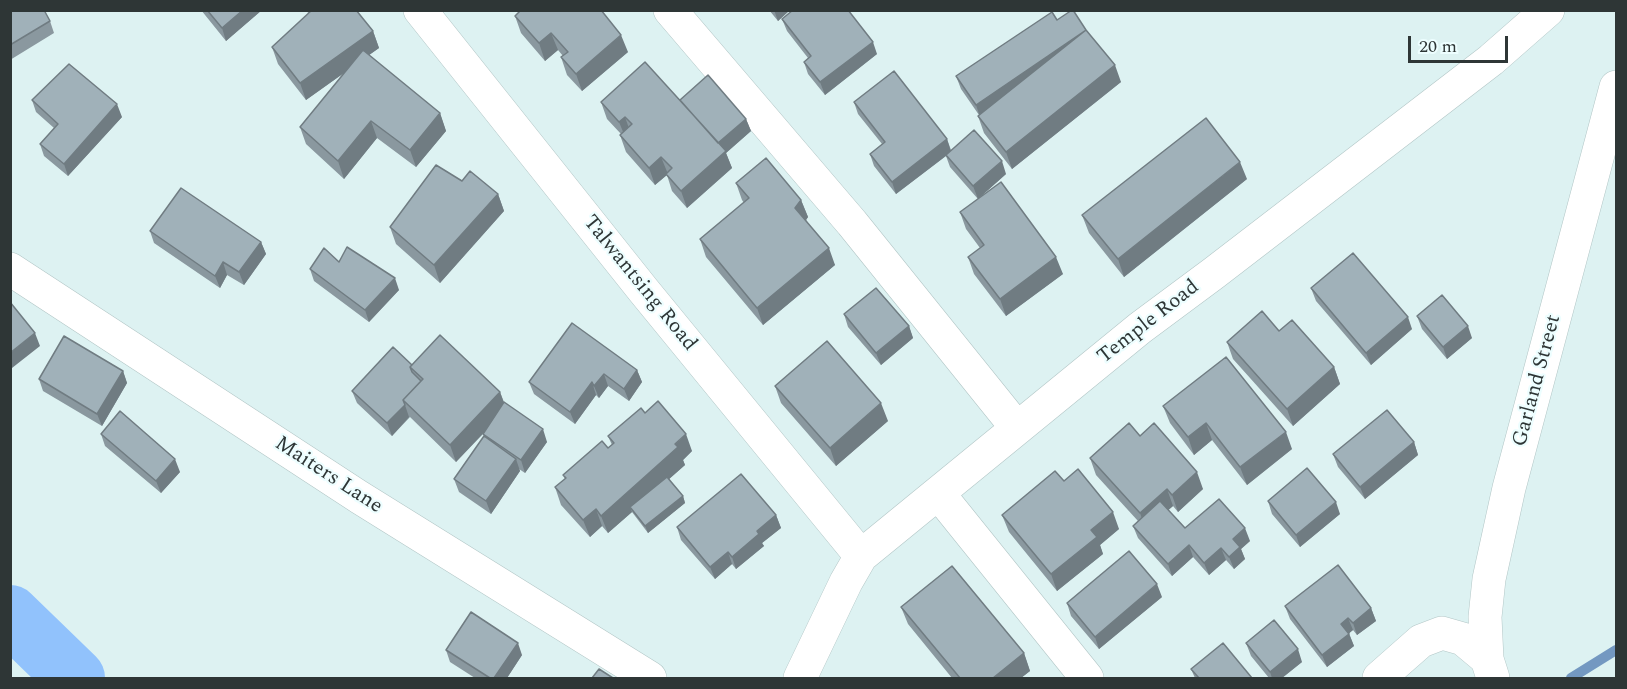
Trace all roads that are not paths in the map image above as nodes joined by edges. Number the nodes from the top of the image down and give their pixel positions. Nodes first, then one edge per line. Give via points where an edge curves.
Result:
1 (420, 10) edge
2 (670, 10) edge
3 (1548, 10) edge
4 (1617, 87) edge
5 (10, 269) edge
6 (1017, 428) junction
7 (938, 493) junction
8 (861, 556) junction
9 (1490, 669) edge
10 (650, 678) edge
11 (800, 678) edge
12 (1086, 678) edge
13 (1379, 678) edge

1 - 8 street, Talwantsing Road
2 - 6 street via 852,223
3 - 6 street, Temple Road via 1491,60 1140,328
4 - 9 street, Garland Street via 1509,488 1489,579 1485,617
5 - 10 street, Maiters Lane via 359,497
6 - 7 street, Temple Road
7 - 8 street, Temple Road
7 - 12 street
8 - 11 street, Temple Road
9 - 13 street via 1463,639 1442,633 1421,641

